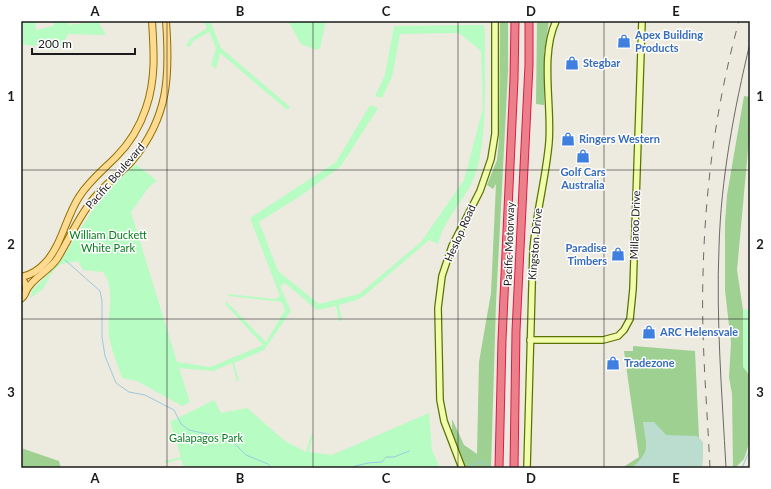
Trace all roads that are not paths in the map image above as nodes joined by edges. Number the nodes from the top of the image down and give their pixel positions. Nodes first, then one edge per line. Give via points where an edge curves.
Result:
1 (152, 21) edge
2 (166, 21) edge
3 (495, 21) edge
4 (515, 21) edge
5 (529, 21) edge
6 (556, 21) edge
7 (642, 21) edge
8 (21, 278) edge
9 (26, 291) junction
10 (21, 299) edge
11 (530, 340) junction
12 (461, 468) edge
13 (499, 468) edge
14 (514, 468) edge
15 (527, 468) edge

1 - 8 main road via 153,78 147,104 138,126 122,151 95,176 80,196 48,261 33,274
2 - 9 main road, Pacific Boulevard via 167,82 160,113 147,139 131,162 94,197 56,260 33,280
3 - 12 street, Heslop Road via 495,134 491,159 485,180 452,246 442,276 438,308 440,400 444,421
4 - 13 highway, Pacific Motorway
5 - 14 highway, Pacific Motorway via 529,73 516,331
6 - 11 street, Kingston Drive via 548,51 550,140 534,230
7 - 11 street, Millaroo Drive via 630,319 621,333 607,340
8 - 9 main road
9 - 10 main road, Pacific Boulevard
11 - 15 street, Kingston Drive

